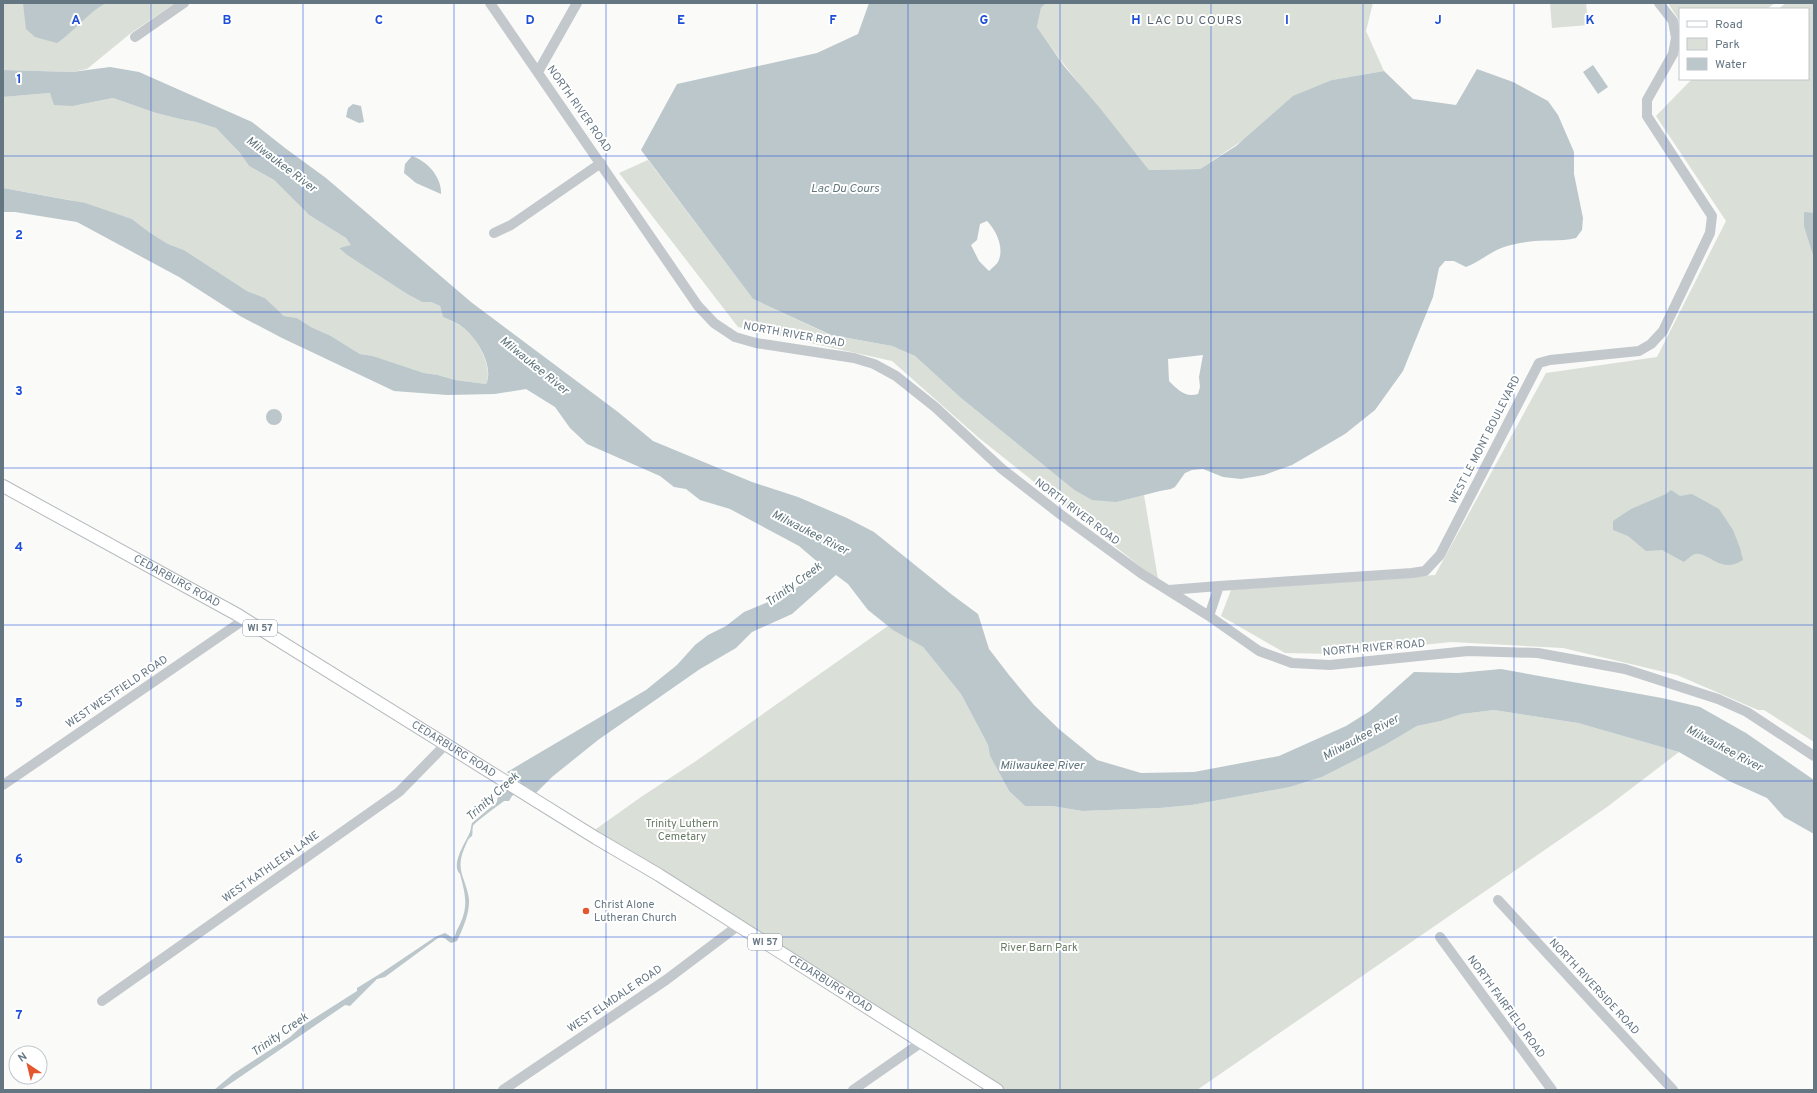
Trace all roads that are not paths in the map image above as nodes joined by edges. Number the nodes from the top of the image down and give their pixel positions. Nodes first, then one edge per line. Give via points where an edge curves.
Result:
1 (184, 3) edge
2 (490, 3) edge
3 (577, 3) edge
4 (1659, 3) edge
5 (135, 37) dead end
6 (538, 72) junction
7 (601, 163) junction
8 (494, 233) dead end
9 (3, 486) edge
10 (1219, 586) junction
11 (1169, 590) junction
12 (1210, 616) junction
13 (245, 619) junction
14 (446, 744) junction
15 (1814, 756) edge
16 (3, 785) edge
17 (1498, 900) dead end
18 (739, 926) junction
19 (1440, 937) dead end
20 (102, 1001) dead end
21 (922, 1042) junction
22 (503, 1090) edge
23 (853, 1090) edge
24 (997, 1090) edge
25 (1552, 1090) edge
26 (1673, 1090) edge

1 - 5 street
2 - 6 street, NORTH RIVER ROAD
3 - 6 street
4 - 10 street, WEST LE MONT BOULEVARD via 1673,21 1676,38 1673,54 1647,100 1646,116 1712,216 1710,233 1663,331 1651,344 1639,351 1539,363 1440,554 1425,571
6 - 7 street, NORTH RIVER ROAD
7 - 8 street via 511,225
7 - 11 street, NORTH RIVER ROAD via 698,306 714,323 735,337 756,343 854,358 887,370 917,392 1031,492 1114,555
9 - 13 main road, CEDARBURG ROAD / WI 57
10 - 11 street, WEST LE MONT BOULEVARD
10 - 12 street
11 - 12 street, NORTH RIVER ROAD
12 - 15 street, NORTH RIVER ROAD via 1259,651 1292,663 1330,665 1468,651 1538,653 1625,669 1718,699 1747,712
13 - 14 main road, CEDARBURG ROAD / WI 57
13 - 16 street, WEST WESTFIELD ROAD
14 - 18 main road, CEDARBURG ROAD / WI 57
14 - 20 street, WEST KATHLEEN LANE via 398,792
17 - 26 street, NORTH RIVERSIDE ROAD
18 - 21 main road, CEDARBURG ROAD / WI 57
18 - 22 street, WEST ELMDALE ROAD via 666,980
19 - 25 street, NORTH FAIRFIELD ROAD
21 - 23 street
21 - 24 main road, CEDARBURG ROAD / WI 57

